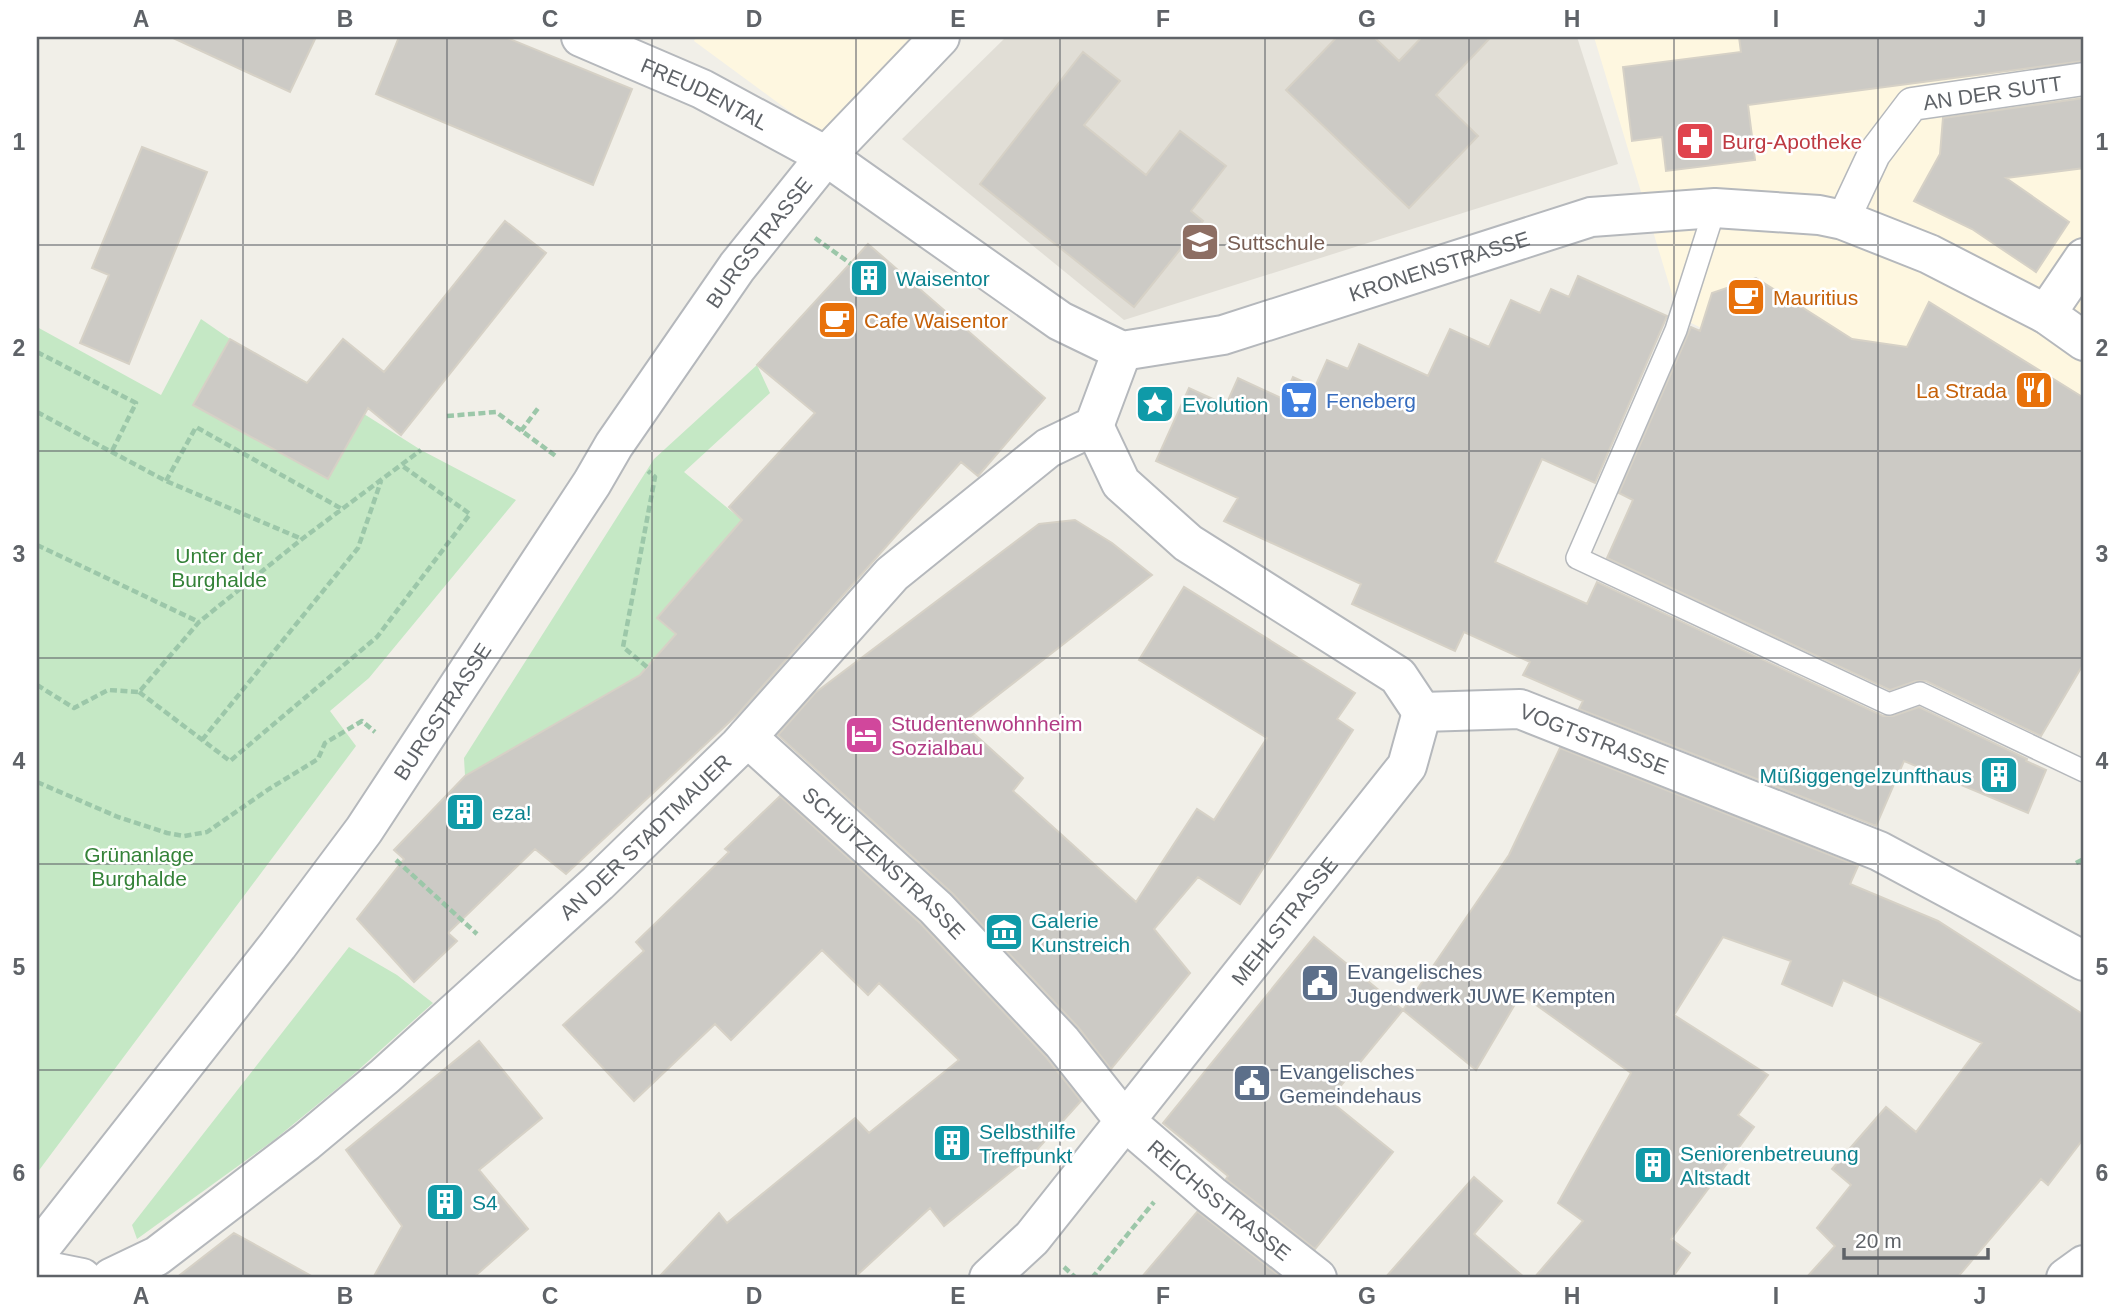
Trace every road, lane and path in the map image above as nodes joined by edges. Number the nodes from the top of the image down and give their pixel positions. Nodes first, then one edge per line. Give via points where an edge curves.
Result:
1 (581, 37) edge
2 (940, 37) edge
3 (2084, 79) edge
4 (826, 156) junction
5 (1716, 208) junction
6 (1843, 220) junction
7 (2084, 258) edge
8 (2046, 314) junction
9 (2084, 341) edge
10 (1122, 351) junction
11 (37, 352) edge
12 (539, 407) dead end
13 (37, 412) edge
14 (447, 416) dead end
15 (1094, 426) junction
16 (521, 431) junction
17 (614, 445) junction
18 (421, 450) dead end
19 (111, 453) junction
20 (401, 465) junction
21 (381, 480) junction
22 (166, 481) junction
23 (592, 483) junction
24 (342, 509) junction
25 (302, 539) junction
26 (37, 545) edge
27 (199, 622) junction
28 (647, 667) dead end
29 (37, 685) edge
30 (139, 692) junction
31 (1422, 712) junction
32 (362, 721) dead end
33 (735, 737) junction
34 (202, 740) junction
35 (2084, 771) edge
36 (37, 782) edge
37 (364, 830) junction
38 (2084, 859) edge
39 (2076, 863) dead end
40 (444, 905) dead end
41 (2084, 961) edge
42 (1124, 1120) junction
43 (1180, 1168) junction
44 (37, 1252) edge
45 (2084, 1265) edge
46 (37, 1269) edge
47 (82, 1278) edge
48 (111, 1278) edge
49 (989, 1278) edge
50 (1093, 1278) edge
51 (1317, 1278) edge
52 (2066, 1278) edge

1 - 4 street, FREUDENTAL via 702,89
2 - 4 street, BURGSTRASSE
3 - 6 street, AN DER SUTT via 1912,104 1874,154
4 - 10 street via 1060,321
4 - 17 street, BURGSTRASSE via 737,267
5 - 6 street, KRONENSTRASSE
5 - 10 street, KRONENSTRASSE via 1591,217 1223,335
5 - 35 lane via 1676,330 1577,558 1889,704 1920,693
6 - 8 street, KRONENSTRASSE via 1929,254
7 - 8 street
8 - 9 street, KRONENSTRASSE
10 - 15 street
11 - 19 path via 136,403
12 - 16 path
13 - 19 path
14 - 16 path via 496,412
15 - 31 street via 1121,483 1188,543 1398,676
15 - 33 street, AN DER STADTMAUER via 1048,448 892,574
16 - 23 path
17 - 23 street, BURGSTRASSE
17 - 28 path via 655,477 623,647
18 - 20 path
19 - 22 path
20 - 21 path
20 - 34 path via 470,514 377,637 230,761
21 - 24 path
21 - 34 path via 358,548
22 - 24 path via 196,427
22 - 25 path
23 - 37 street, BURGSTRASSE
24 - 25 path
25 - 27 path
26 - 27 path
27 - 30 path
29 - 30 path via 74,708 108,690
30 - 34 path
31 - 41 street, VOGTSTRASSE via 1520,709 1879,851
31 - 42 street, MEHLSTRASSE via 1407,766
32 - 36 path via 325,743 318,759 207,832 167,833
33 - 42 street, SCHÜTZENSTRASSE via 936,908 1062,1042
33 - 48 street, AN DER STADTMAUER via 598,883 385,1076 157,1256
37 - 40 path
37 - 44 street, BURGSTRASSE
38 - 39 path
42 - 43 street, REICHSSTRASSE
42 - 49 street, MEHLSTRASSE via 1032,1237
43 - 50 path
43 - 51 street, REICHSSTRASSE
45 - 52 street
46 - 47 street

